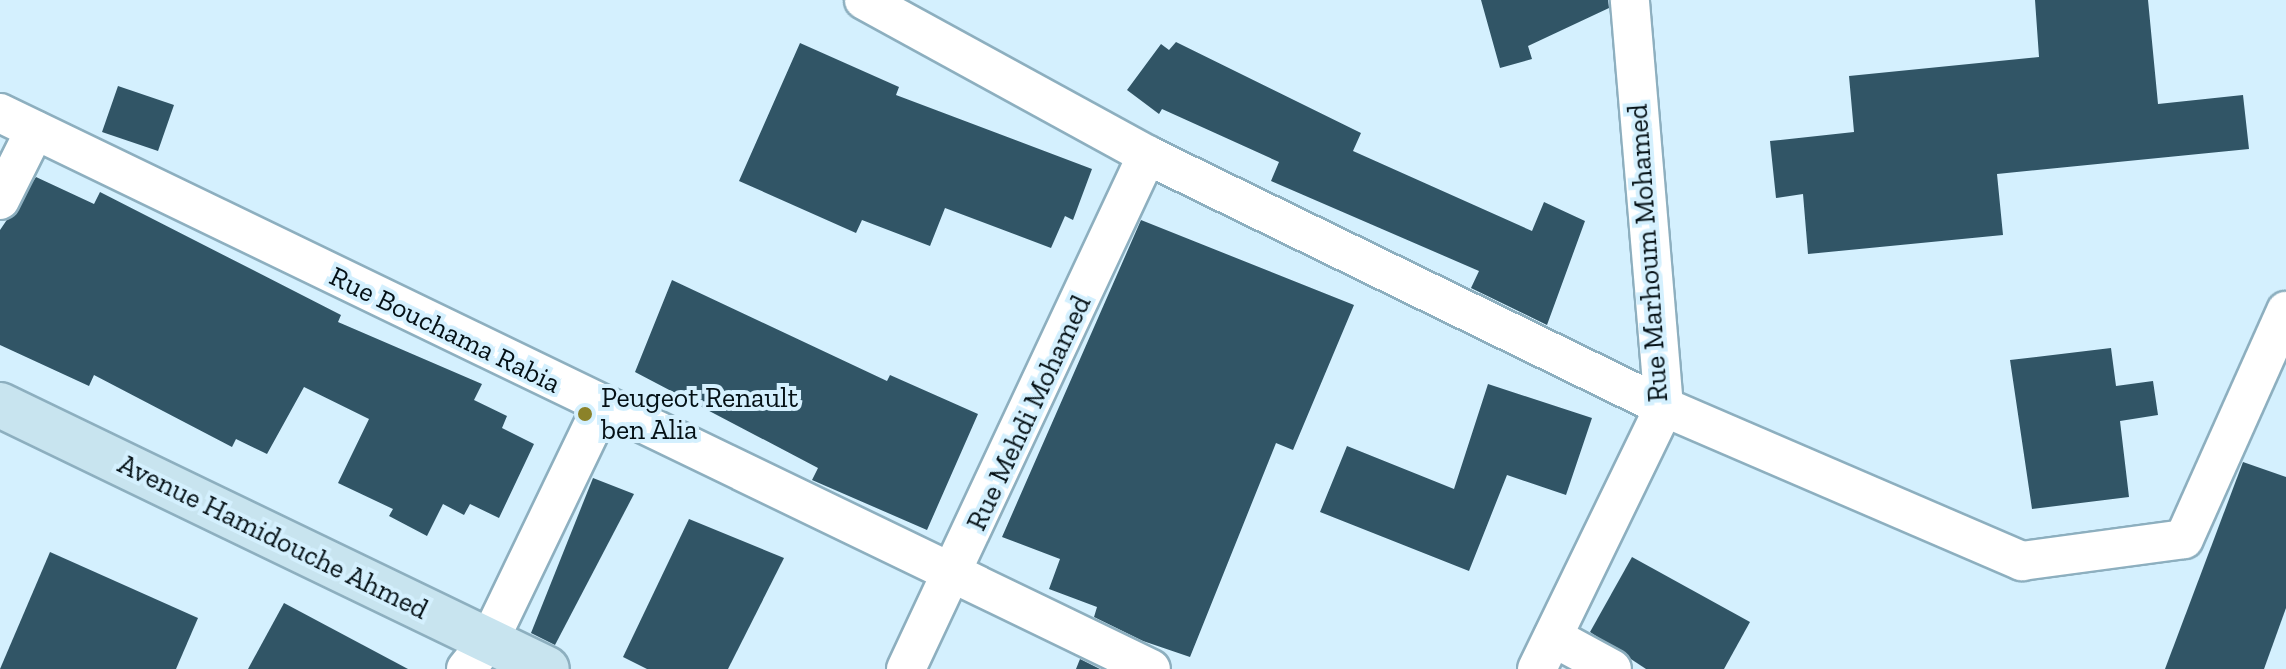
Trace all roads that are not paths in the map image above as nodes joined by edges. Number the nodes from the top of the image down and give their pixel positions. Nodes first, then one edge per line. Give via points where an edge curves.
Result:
1 (864, 0) edge
2 (1630, 0) edge
3 (0, 113) edge
4 (35, 130) junction
5 (1147, 155) junction
6 (0, 200) edge
7 (2286, 311) edge
8 (0, 405) edge
9 (1664, 407) junction
10 (601, 408) junction
11 (956, 571) junction
12 (1545, 653) edge
13 (478, 655) edge
14 (547, 669) edge
15 (906, 669) edge
16 (1151, 669) edge
17 (1612, 669) edge

1 - 5 street
2 - 9 street, Rue Marhoum Mohamed
3 - 4 street, Rue Bouchama Rabia
4 - 6 street
4 - 10 street, Rue Bouchama Rabia
5 - 9 street
5 - 11 street, Rue Mehdi Mohamed
7 - 9 street via 2184,539 2022,561
8 - 13 main road, Avenue Hamidouche Ahmed
9 - 12 street, Rue Marhoum Mohamed
10 - 11 street, Rue Bouchama Rabia
10 - 13 street
11 - 15 street, Rue Mehdi Mohamed
11 - 16 street, Rue Bouchama Rabia
12 - 17 street
13 - 14 main road, Avenue Hamidouche Ahmed

